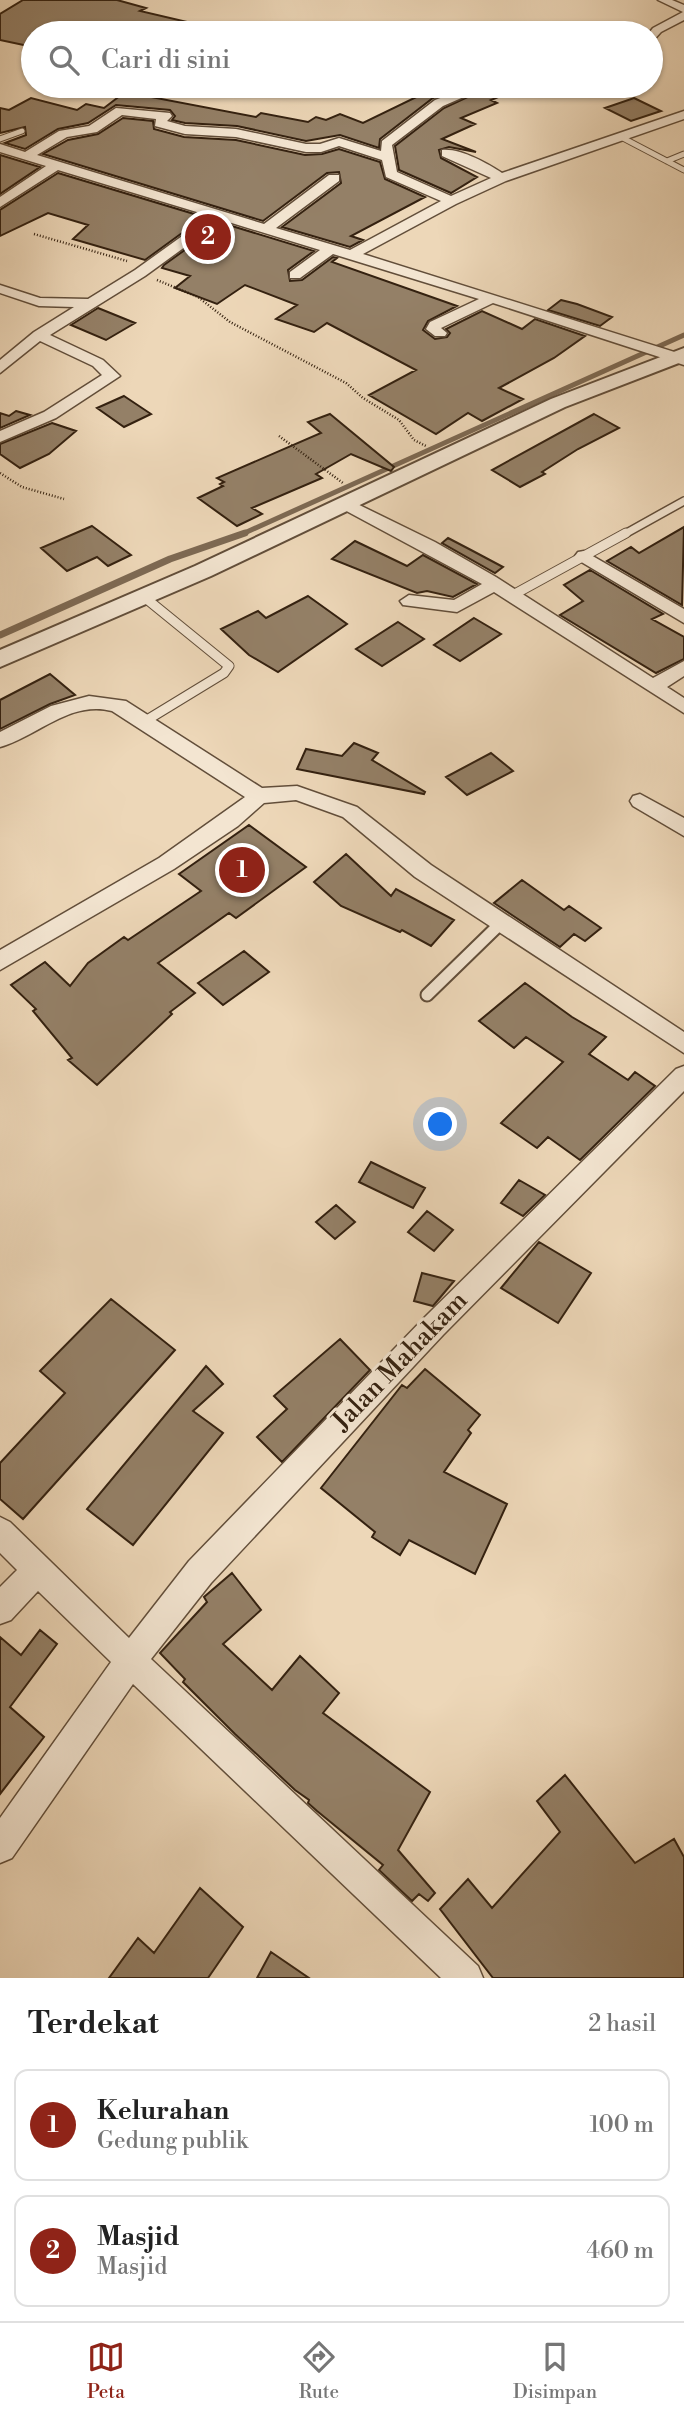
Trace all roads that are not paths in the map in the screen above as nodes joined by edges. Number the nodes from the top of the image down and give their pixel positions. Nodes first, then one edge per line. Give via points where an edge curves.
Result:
1 (663, 0) edge
2 (684, 9) edge
3 (684, 15) edge
4 (670, 22) junction
5 (663, 26) edge
6 (684, 27) edge
7 (452, 98) edge
8 (684, 115) edge
9 (22, 131) dead end
10 (621, 137) junction
11 (0, 139) edge
12 (0, 148) edge
13 (446, 153) dead end
14 (684, 154) edge
15 (27, 156) junction
16 (389, 158) junction
17 (667, 161) junction
18 (57, 165) junction
19 (684, 170) edge
20 (334, 178) dead end
21 (501, 178) junction
22 (451, 201) junction
23 (0, 202) edge
24 (219, 216) junction
25 (265, 230) junction
26 (329, 250) junction
27 (350, 256) junction
28 (295, 275) dead end
29 (1, 289) edge
30 (490, 299) junction
31 (92, 303) junction
32 (440, 333) dead end
33 (40, 335) junction
34 (678, 356) edge
35 (0, 368) edge
36 (0, 437) edge
37 (346, 495) junction
38 (684, 501) edge
39 (584, 556) junction
40 (495, 584) junction
41 (513, 595) junction
42 (143, 596) junction
43 (410, 601) dead end
44 (684, 617) edge
45 (0, 659) edge
46 (684, 667) edge
47 (653, 687) junction
48 (684, 707) edge
49 (142, 723) junction
50 (0, 740) edge
51 (259, 796) junction
52 (640, 801) dead end
53 (684, 828) edge
54 (501, 923) junction
55 (0, 961) edge
56 (427, 995) dead end
57 (684, 1044) edge
58 (684, 1076) edge
59 (0, 1532) edge
60 (38, 1569) junction
61 (0, 1609) edge
62 (131, 1660) junction
63 (0, 1846) edge
64 (466, 1978) edge

1 - 2 street
3 - 4 street
4 - 5 street
4 - 6 street
7 - 16 street via 389,138
8 - 10 street
9 - 11 lane
10 - 17 lane
10 - 21 street
12 - 15 street
13 - 21 street
14 - 17 lane
15 - 16 street via 63,134 93,129 120,111 170,113 159,123 186,130 236,133 306,148 339,142
15 - 18 street
16 - 22 street via 391,174
17 - 19 lane
18 - 23 street
18 - 24 street
20 - 25 street
21 - 22 street
22 - 27 street
24 - 25 street
24 - 31 street
25 - 26 street
26 - 27 street
26 - 28 street
27 - 30 street
29 - 31 street via 39,302
30 - 32 street via 435,326
30 - 34 street
31 - 33 street
33 - 35 street
33 - 36 street via 98,363 112,376 50,415
34 - 37 street
37 - 40 street
37 - 42 street
38 - 39 lane
39 - 41 lane
39 - 44 street
40 - 41 street
40 - 43 street via 451,607
41 - 47 street
42 - 45 street
42 - 49 lane via 229,666
46 - 47 street
47 - 48 street
49 - 50 street via 119,706 98,701 64,709
49 - 51 street
51 - 54 street via 297,793 350,812 423,871
51 - 55 street via 238,816 180,854
52 - 53 street
54 - 56 lane
54 - 57 street
58 - 62 street, Jalan Mahakam via 294,1471 200,1572
59 - 60 street
60 - 61 street
60 - 62 street
62 - 63 street, Jalan Mahakam
62 - 64 street

